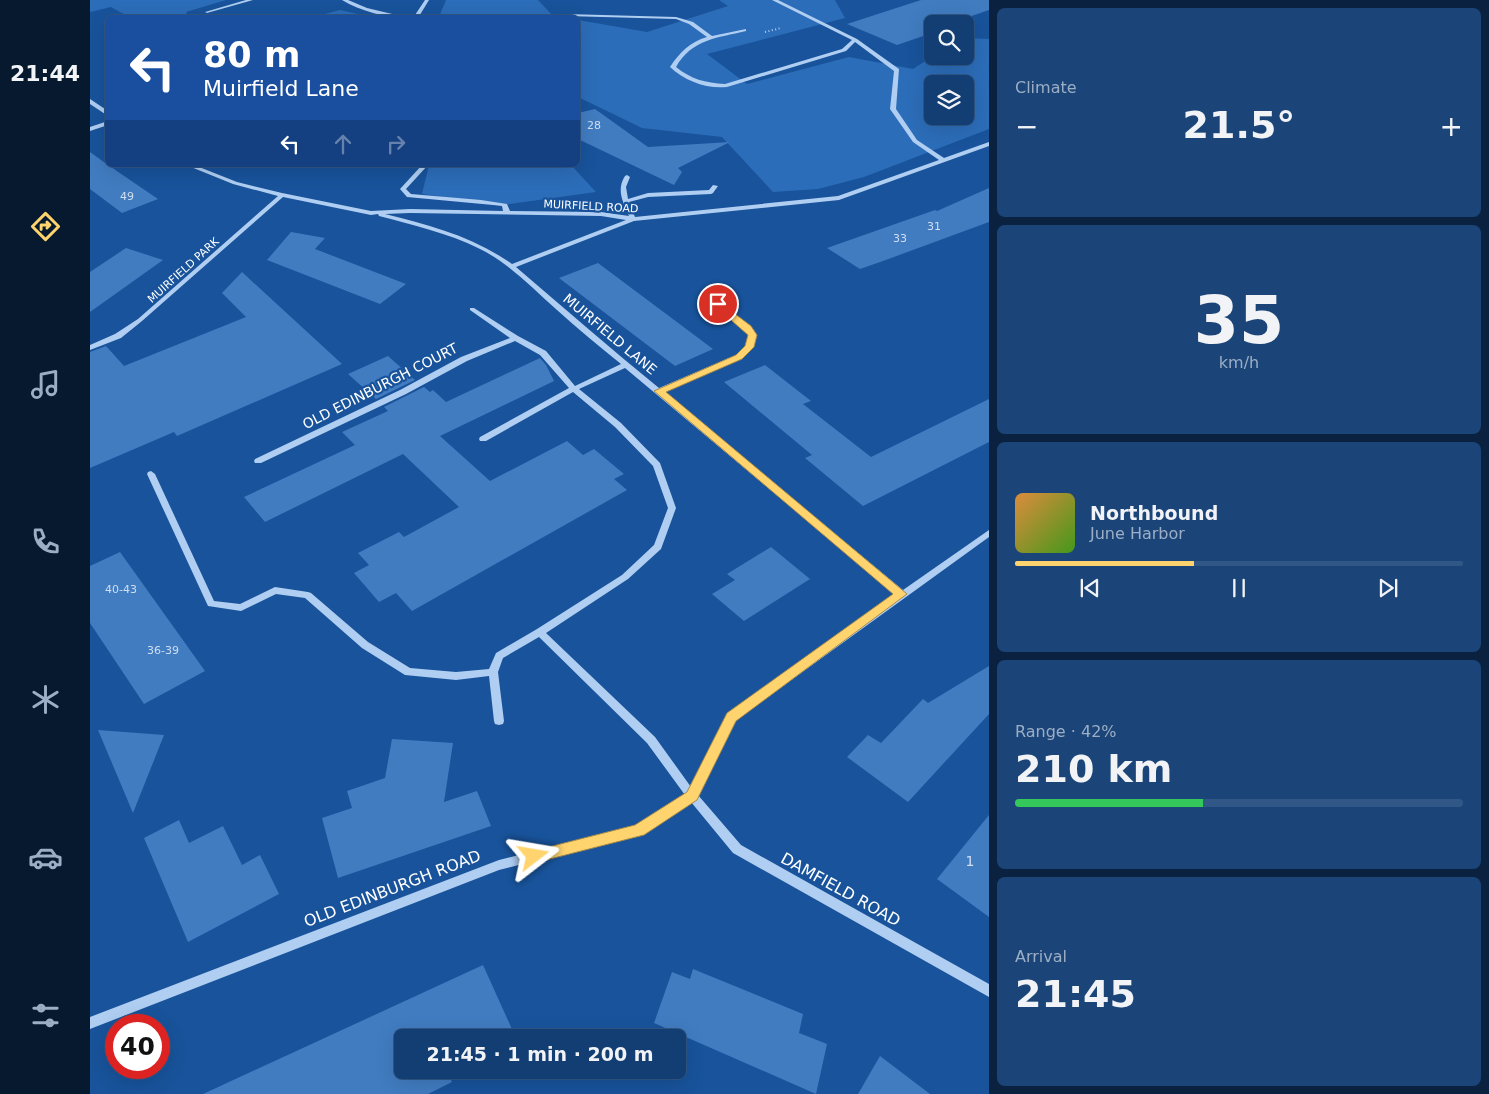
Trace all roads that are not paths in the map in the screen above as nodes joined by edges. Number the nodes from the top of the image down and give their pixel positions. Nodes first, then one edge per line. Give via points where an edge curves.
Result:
1 (251, 0) edge
2 (344, 0) edge
3 (427, 0) edge
4 (774, 0) edge
5 (207, 12) dead end
6 (394, 15) edge
7 (418, 15) edge
8 (580, 15) edge
9 (744, 30) dead end
10 (712, 38) junction
11 (855, 40) junction
12 (90, 101) edge
13 (105, 112) edge
14 (105, 124) edge
15 (90, 129) edge
16 (989, 144) edge
17 (942, 160) junction
18 (194, 167) edge
19 (423, 167) edge
20 (627, 177) dead end
21 (715, 186) dead end
22 (282, 195) junction
23 (626, 201) junction
24 (372, 213) junction
25 (507, 213) junction
26 (633, 219) junction
27 (512, 266) junction
28 (704, 292) dead end
29 (472, 309) dead end
30 (515, 338) junction
31 (90, 348) edge
32 (627, 364) junction
33 (574, 389) junction
34 (659, 391) junction
35 (483, 439) dead end
36 (258, 461) dead end
37 (151, 474) dead end
38 (989, 533) edge
39 (901, 594) junction
40 (540, 632) junction
41 (493, 672) junction
42 (499, 721) dead end
43 (692, 796) junction
44 (989, 991) edge
45 (90, 1023) edge

1 - 5 street
2 - 6 street
3 - 7 street
4 - 11 street
8 - 10 street via 676,18 691,23
9 - 10 street
10 - 11 street via 686,48 673,67 704,86 725,86 844,50
11 - 17 street via 897,70 893,109 915,142
12 - 13 street
14 - 15 street
16 - 17 street, MUIRFIELD ROAD
17 - 26 street, MUIRFIELD ROAD via 839,198
18 - 22 street, MUIRFIELD ROAD via 235,183
19 - 25 lane via 403,189 409,196 431,200 485,201 505,205
20 - 23 street via 623,182
21 - 23 street via 711,192 648,195
22 - 24 street, MUIRFIELD ROAD
22 - 31 street, MUIRFIELD PARK via 140,320 118,336
23 - 26 street
24 - 25 street, MUIRFIELD ROAD
24 - 27 street, MUIRFIELD LANE via 456,235
25 - 26 street, MUIRFIELD ROAD via 601,214
26 - 27 street
27 - 32 street, MUIRFIELD LANE
28 - 34 street via 747,328 752,335 749,347 739,357
29 - 30 street
30 - 33 street via 543,353
30 - 36 street, OLD EDINBURGH COURT via 464,359 403,392
32 - 33 street
32 - 34 street, MUIRFIELD LANE
33 - 35 street
33 - 40 street via 618,425 657,465 672,508 658,547 625,576
34 - 39 street, MUIRFIELD LANE
37 - 41 street via 211,604 241,608 275,590 308,595 364,645 408,672 456,676
38 - 39 street
39 - 43 street via 732,717
40 - 41 street via 499,656
40 - 43 street via 651,740
41 - 42 street
43 - 44 street, DAMFIELD ROAD via 737,849
43 - 45 street, OLD EDINBURGH ROAD via 639,830 499,865

